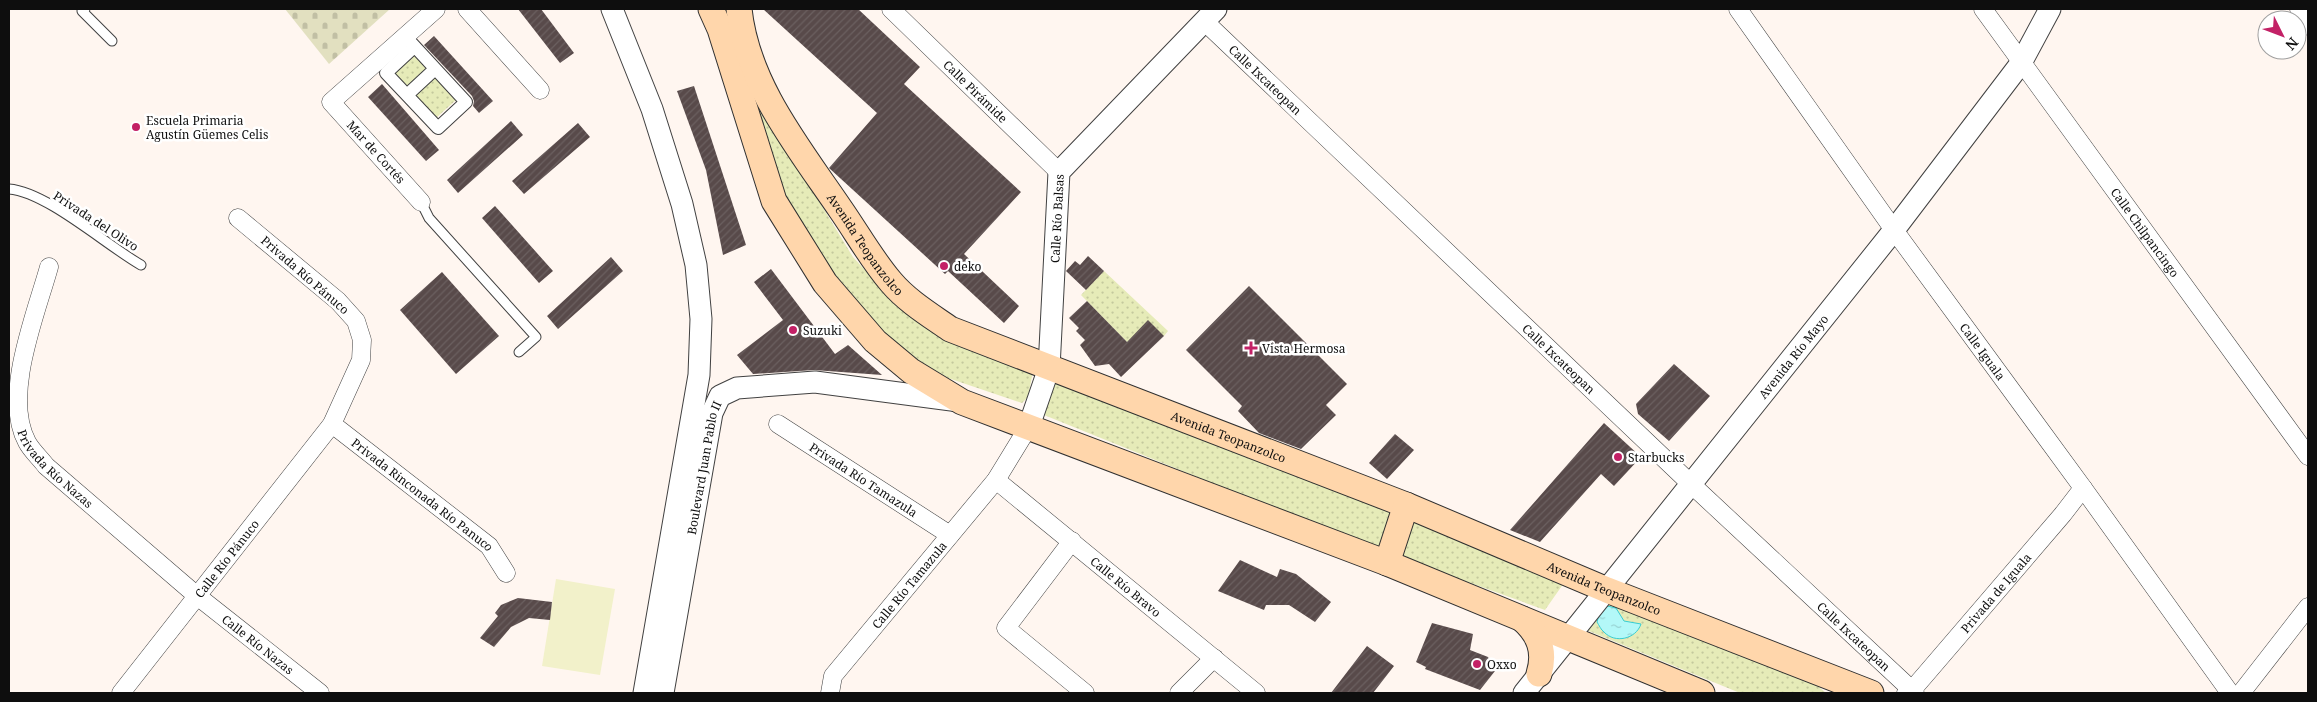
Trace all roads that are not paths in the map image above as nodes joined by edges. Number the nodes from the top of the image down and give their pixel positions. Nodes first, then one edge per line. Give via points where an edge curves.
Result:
1 (85, 9) edge
2 (436, 9) edge
3 (467, 9) edge
4 (612, 9) edge
5 (711, 9) edge
6 (739, 9) edge
7 (891, 9) edge
8 (1738, 9) edge
9 (1984, 9) edge
10 (2050, 9) edge
11 (2300, 9) edge
12 (1210, 15) edge
13 (2308, 26) edge
14 (112, 41) dead end
15 (410, 41) junction
16 (2021, 63) junction
17 (435, 69) junction
18 (540, 90) dead end
19 (407, 95) junction
20 (1059, 172) junction
21 (9, 189) edge
22 (421, 202) joint
23 (238, 218) dead end
24 (1894, 230) junction
25 (141, 265) dead end
26 (48, 267) dead end
27 (519, 352) dead end
28 (1049, 368) junction
29 (962, 402) junction
30 (332, 424) junction
31 (778, 424) dead end
32 (1030, 426) junction
33 (2308, 456) edge
34 (996, 480) junction
35 (1691, 484) junction
36 (2083, 488) junction
37 (1406, 505) junction
38 (950, 535) junction
39 (1072, 541) junction
40 (1387, 563) junction
41 (506, 573) dead end
42 (1607, 590) junction
43 (196, 595) junction
44 (2308, 607) edge
45 (1522, 619) junction
46 (1569, 639) junction
47 (1214, 658) junction
48 (1540, 674) junction
49 (1844, 687) edge
50 (1911, 692) edge
51 (121, 693) edge
52 (320, 693) edge
53 (644, 693) edge
54 (663, 693) edge
55 (830, 693) edge
56 (1085, 693) edge
57 (1178, 693) edge
58 (1256, 693) edge
59 (1524, 693) edge
60 (1702, 693) edge
61 (1871, 693) edge
62 (2230, 693) edge
63 (2241, 693) edge

1 - 14 lane via 82,12
2 - 15 street
3 - 18 street
4 - 53 street, Boulevard Juan Pablo II via 652,109 682,204 696,265 701,319 699,375
5 - 29 main road via 774,201 825,283 875,341 911,371
6 - 28 main road, Avenida Teopanzolco via 741,32 759,84 796,145 891,282 919,308 950,329
7 - 20 street, Calle Pirámide
8 - 24 street, Calle Iguala
9 - 16 street, Calle Chilpancingo
10 - 16 street, Avenida Río Mayo
11 - 13 street
12 - 20 street, Calle Río Balsas
12 - 35 street, Calle Ixcateopan
15 - 17 street
15 - 19 street via 386,73
15 - 22 street, Mar de Cortés via 331,102
16 - 24 street, Avenida Río Mayo
16 - 33 street, Calle Chilpancingo
17 - 19 street
17 - 19 street via 466,102 445,122 438,128
20 - 28 street, Calle Río Balsas
21 - 25 lane, Privada del Olivo via 19,190 58,209
22 - 27 lane via 430,218 536,337
23 - 30 street, Privada Río Pánuco via 338,301 356,321 362,340 360,360
24 - 35 street, Avenida Río Mayo
24 - 36 street, Calle Iguala
26 - 43 street, Privada Río Nazas via 20,370 17,408 27,442 46,466
28 - 32 street, Calle Río Balsas
28 - 37 main road, Avenida Teopanzolco
29 - 32 main road
29 - 54 street, Boulevard Juan Pablo II via 815,382 737,388 720,396 712,413
30 - 41 street, Privada Rinconada Río Panuco via 489,546
30 - 43 street, Calle Río Pánuco
31 - 38 street, Privada Río Tamazula
32 - 34 street, Calle Río Tamazula
32 - 40 main road
34 - 38 street, Calle Río Tamazula
34 - 39 street, Calle Río Bravo
35 - 42 street, Avenida Río Mayo
35 - 50 street, Calle Ixcateopan
36 - 50 street, Privada de Iguala
36 - 62 street, Calle Iguala
37 - 40 main road
37 - 42 main road, Avenida Teopanzolco
38 - 55 street, Calle Río Tamazula via 833,676
39 - 47 street, Calle Río Bravo
39 - 56 street via 1006,628
40 - 45 main road
42 - 46 street, Avenida Río Mayo
42 - 49 main road, Avenida Teopanzolco
43 - 51 street, Calle Río Pánuco
43 - 52 street, Calle Río Nazas
44 - 63 street
45 - 46 main road
45 - 48 main road via 1540,643
46 - 48 street, Avenida Río Mayo
46 - 60 main road
47 - 57 street
47 - 58 street, Calle Río Bravo
48 - 59 street, Avenida Río Mayo
49 - 61 main road, Avenida Teopanzolco

